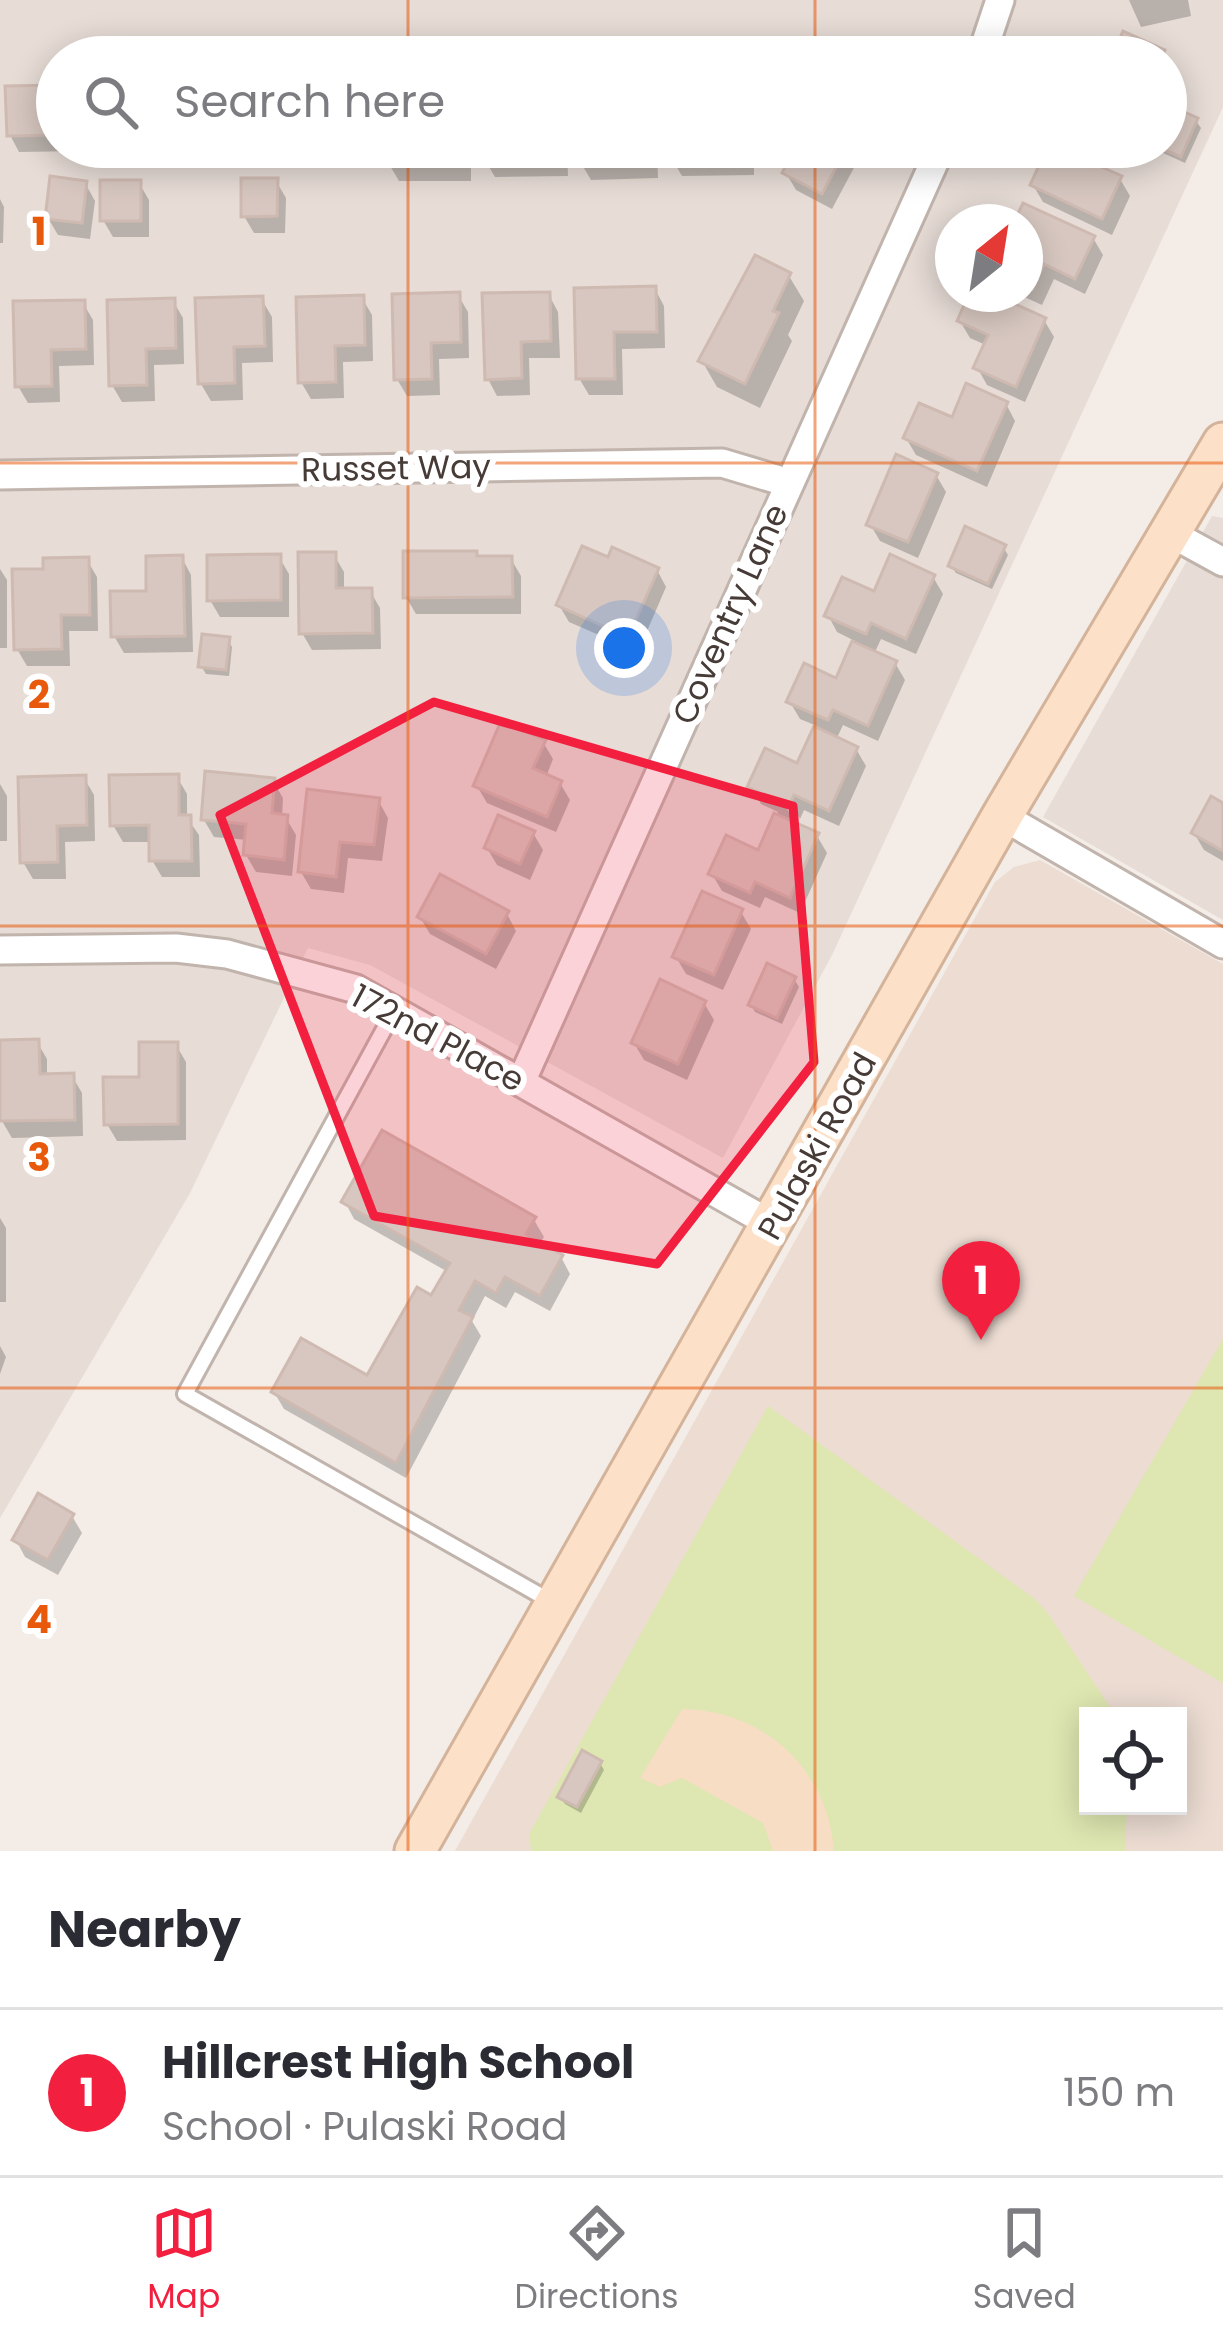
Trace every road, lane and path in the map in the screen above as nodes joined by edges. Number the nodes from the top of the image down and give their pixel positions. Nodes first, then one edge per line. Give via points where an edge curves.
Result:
1 (1000, 0) edge
2 (988, 36) edge
3 (932, 168) edge
4 (1223, 443) edge
5 (0, 475) edge
6 (789, 483) junction
7 (1172, 533) junction
8 (1223, 562) edge
9 (1002, 816) junction
10 (1223, 944) edge
11 (0, 950) edge
12 (394, 1010) junction
13 (521, 1082) junction
14 (773, 1225) junction
15 (556, 1605) junction
16 (415, 1851) edge

1 - 2 street
3 - 6 street, Coventry Lane
4 - 7 main road, Pulaski Road
5 - 6 street, Russet Way via 722,463
6 - 13 street, Coventry Lane
7 - 8 street
7 - 9 main road, Pulaski Road
9 - 10 street
9 - 14 main road, Pulaski Road
11 - 12 street, 172nd Place via 227,954 356,989
12 - 13 street, 172nd Place
12 - 15 lane via 184,1394
13 - 14 street, 172nd Place
14 - 15 main road, Pulaski Road
15 - 16 main road, Pulaski Road

